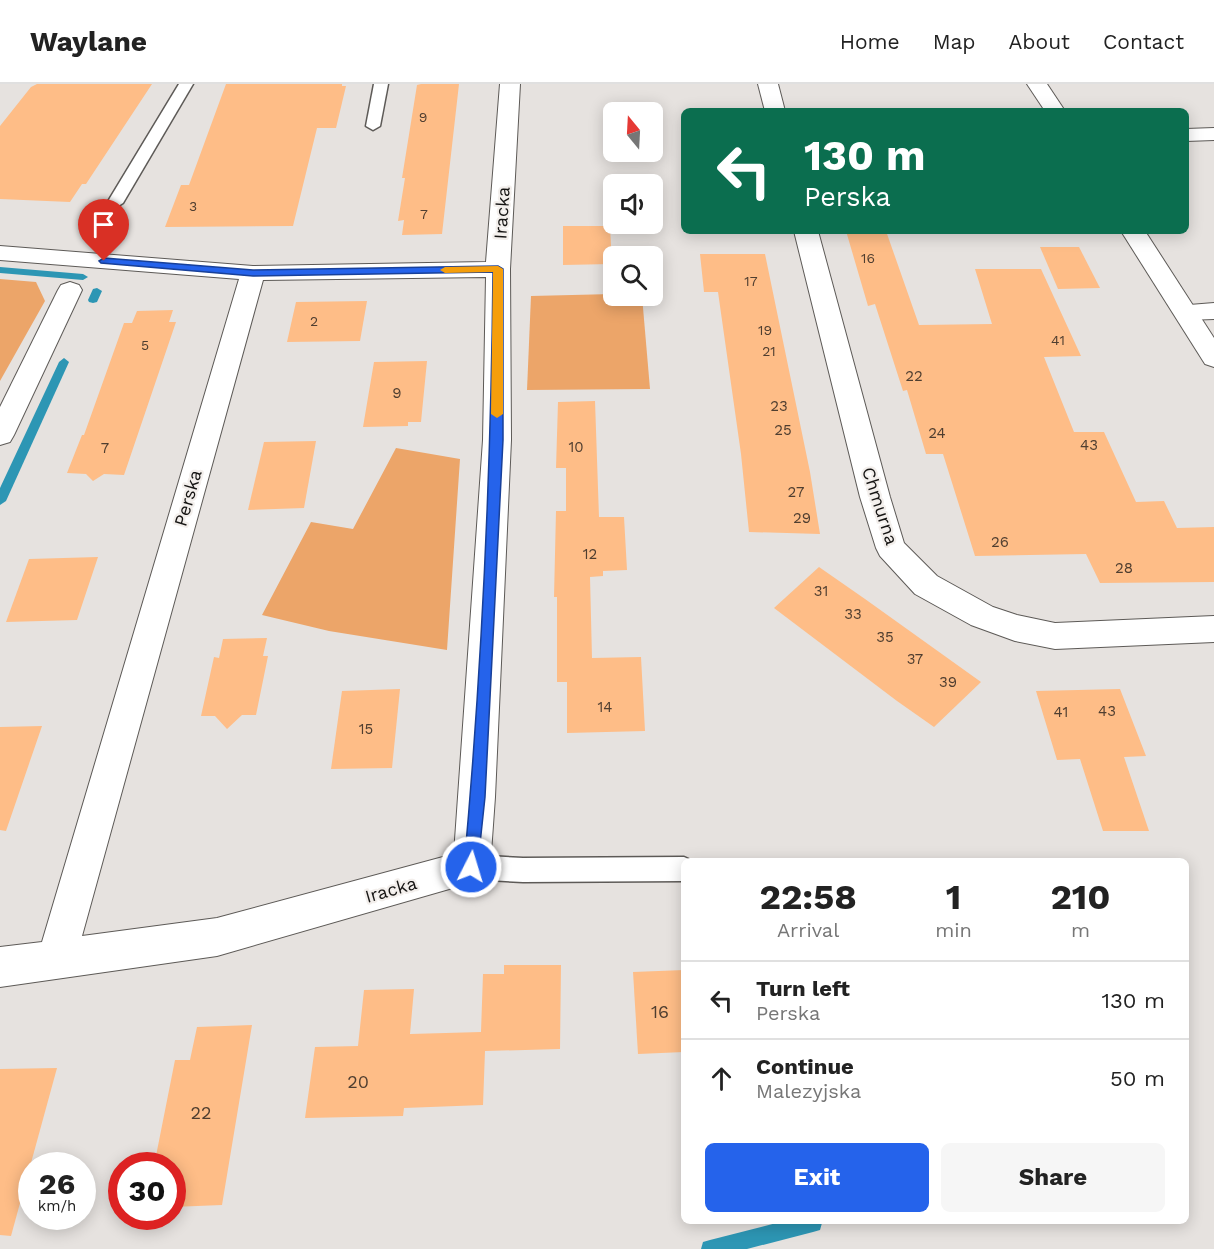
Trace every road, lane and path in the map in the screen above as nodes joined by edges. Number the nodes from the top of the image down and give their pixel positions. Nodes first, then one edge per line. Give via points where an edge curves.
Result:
1 (186, 84) edge
2 (381, 84) edge
3 (510, 84) edge
4 (768, 84) edge
5 (1037, 84) edge
6 (774, 108) edge
7 (1053, 108) edge
8 (373, 126) dead end
9 (1214, 134) edge
10 (1189, 135) edge
11 (115, 203) dead end
12 (807, 234) edge
13 (1135, 234) edge
14 (0, 254) edge
15 (498, 269) junction
16 (253, 273) junction
17 (70, 290) dead end
18 (1186, 312) junction
19 (1214, 312) edge
20 (1214, 358) edge
21 (0, 435) edge
22 (1214, 629) edge
23 (471, 867) junction
24 (681, 869) edge
25 (56, 960) junction
26 (0, 967) edge

1 - 11 lane
2 - 8 lane
3 - 15 street, Iracka
4 - 6 street
5 - 7 street
9 - 10 street
12 - 22 street, Chmurna via 891,548 926,585 982,616 1055,636
13 - 18 street
14 - 16 street
15 - 16 street
15 - 23 street, Iracka via 497,440
16 - 25 street, Perska
17 - 21 street
18 - 19 street
18 - 20 street
23 - 24 lane
23 - 25 street, Iracka via 217,937
25 - 26 street, Iracka

